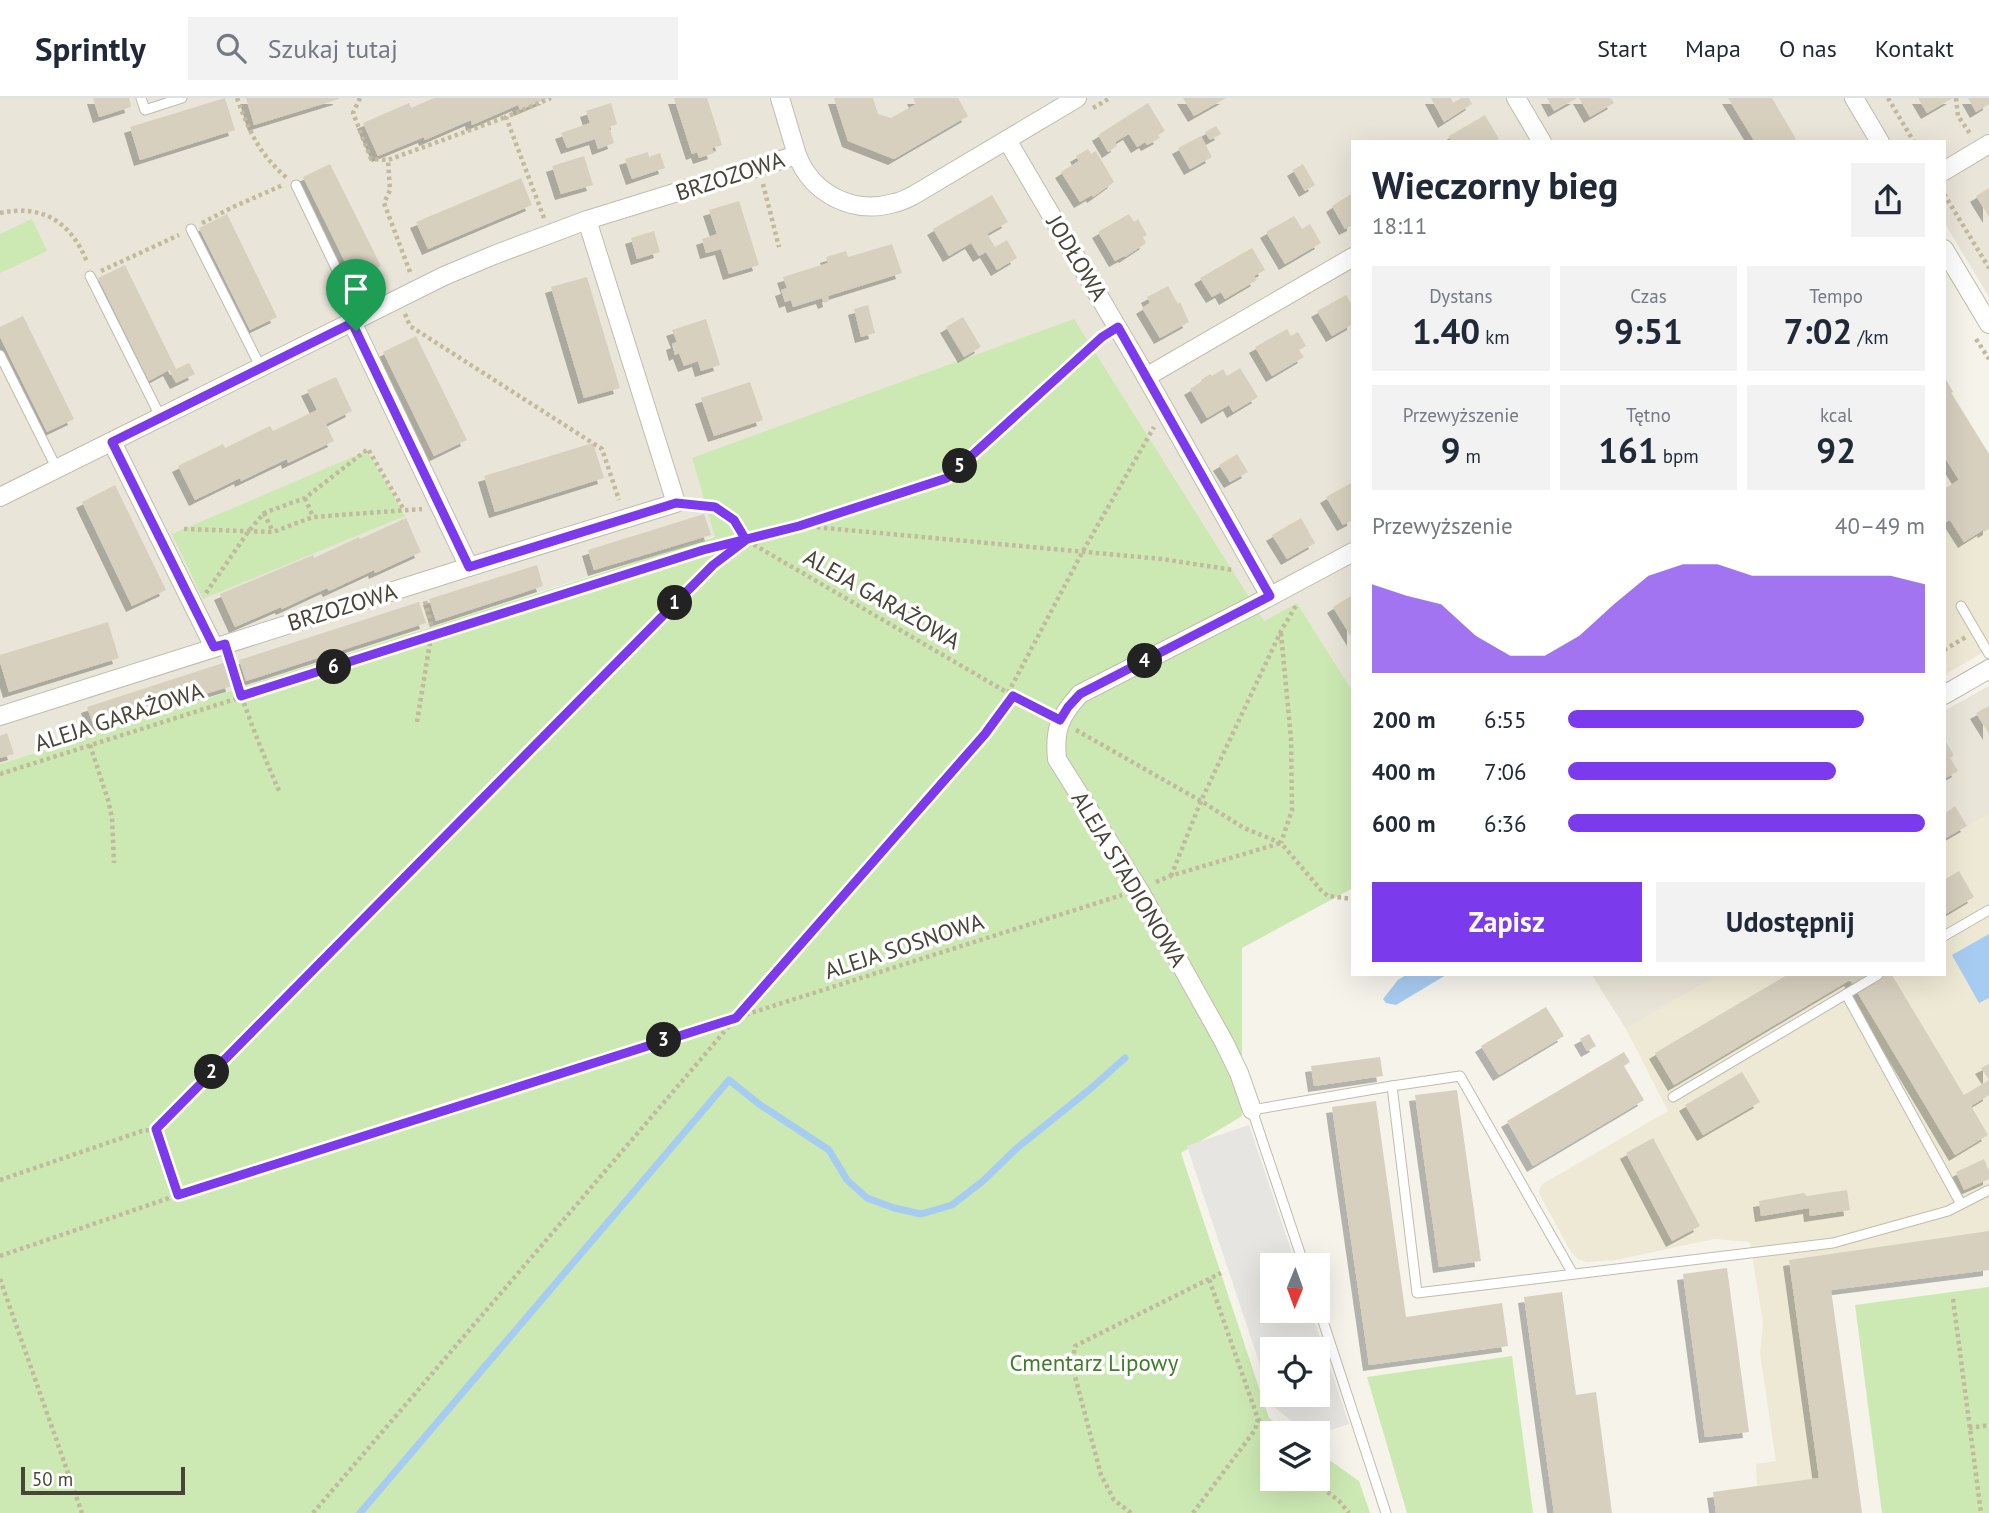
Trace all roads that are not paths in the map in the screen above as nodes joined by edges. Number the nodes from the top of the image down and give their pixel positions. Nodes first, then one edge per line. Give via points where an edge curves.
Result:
1 (141, 98) edge
2 (182, 98) edge
3 (779, 98) edge
4 (1077, 98) edge
5 (1516, 98) edge
6 (1854, 98) edge
7 (1007, 139) junction
8 (1541, 140) edge
9 (1879, 140) edge
10 (1989, 144) edge
11 (797, 155) junction
12 (1946, 170) edge
13 (296, 186) dead end
14 (587, 220) junction
15 (191, 229) road end
16 (1946, 252) edge
17 (1351, 258) edge
18 (90, 276) road end
19 (356, 320) junction
20 (1989, 324) edge
21 (0, 355) edge
22 (261, 368) junction
23 (1146, 377) junction
24 (161, 418) junction
25 (112, 442) junction
26 (57, 469) junction
27 (0, 497) edge
28 (1351, 553) edge
29 (469, 567) junction
30 (1270, 596) junction
31 (1961, 606) dead end
32 (220, 646) junction
33 (1989, 654) edge
34 (1989, 669) edge
35 (1946, 694) edge
36 (0, 716) edge
37 (1989, 909) edge
38 (1946, 935) edge
39 (1876, 976) edge
40 (1846, 994) junction
41 (1392, 1086) junction
42 (1673, 1097) dead end
43 (1252, 1110) junction
44 (1989, 1190) edge
45 (1961, 1204) junction
46 (1300, 1253) edge
47 (1573, 1274) junction
48 (1324, 1323) edge
49 (1386, 1513) edge

1 - 2 lane via 145,110
3 - 11 street
4 - 7 street, BRZOZOWA
5 - 8 street
6 - 9 street
7 - 11 street, BRZOZOWA via 914,195 875,206 838,200 822,190
7 - 23 street, JODŁOWA via 1110,332
10 - 12 street
11 - 14 street, BRZOZOWA
13 - 19 lane
14 - 19 street, BRZOZOWA via 444,276
14 - 29 street, BRZOZOWA via 676,503
15 - 22 lane
16 - 20 street
17 - 23 street
18 - 24 lane
19 - 22 street, BRZOZOWA
19 - 29 street
21 - 26 lane
22 - 24 street, BRZOZOWA
23 - 30 street, JODŁOWA
24 - 25 street, BRZOZOWA
25 - 26 street, BRZOZOWA
25 - 32 street
26 - 27 street, BRZOZOWA
28 - 30 street
29 - 32 street, BRZOZOWA
30 - 43 street, ALEJA STADIONOWA via 1080,694 1060,720 1055,740 1057,759 1139,890 1224,1042
31 - 33 lane
32 - 36 street, BRZOZOWA
34 - 35 street
37 - 38 lane
39 - 40 lane
40 - 42 lane
40 - 45 lane
41 - 43 lane
41 - 47 lane via 1460,1076
41 - 47 lane via 1417,1293
43 - 46 lane, ALEJA STADIONOWA
44 - 45 lane
45 - 47 lane via 1833,1243
48 - 49 lane

